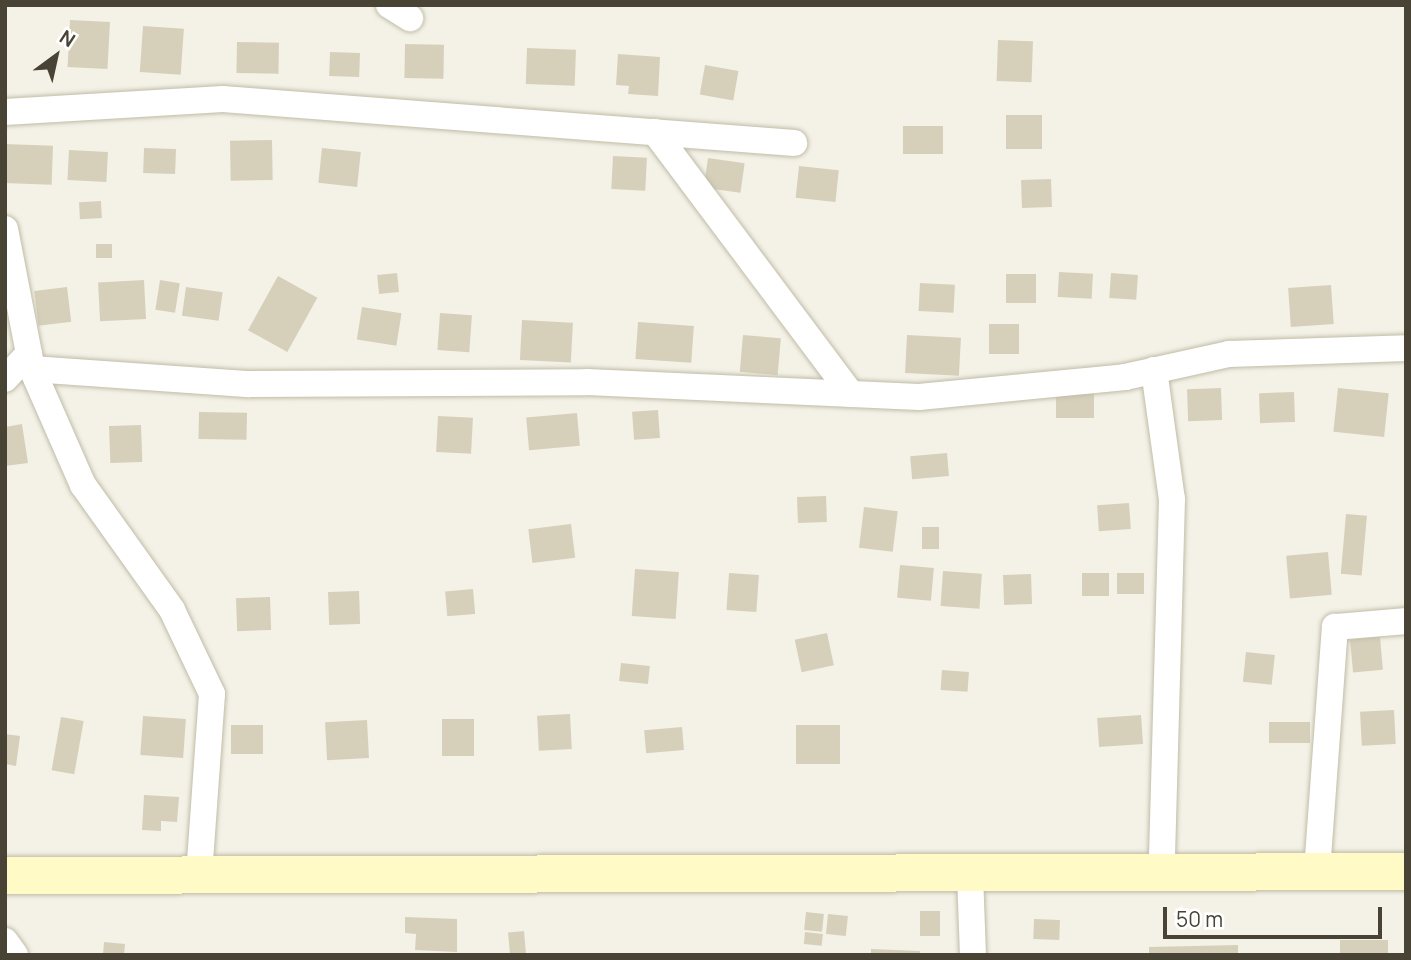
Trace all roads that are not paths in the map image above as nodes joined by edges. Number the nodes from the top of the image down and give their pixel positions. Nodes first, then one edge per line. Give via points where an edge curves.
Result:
1 (5, 112) edge
2 (655, 132) junction
3 (794, 144) dead end
4 (5, 229) edge
5 (1406, 348) edge
6 (30, 361) junction
7 (1154, 370) junction
8 (5, 379) edge
9 (851, 394) junction
10 (1406, 621) edge
11 (1162, 867) junction
12 (1317, 871) junction
13 (1406, 871) edge
14 (970, 874) junction
15 (5, 875) edge
16 (199, 877) junction
17 (5, 941) edge
18 (15, 955) edge
19 (973, 955) edge

1 - 2 street via 223,99
2 - 3 street
2 - 9 street
4 - 6 street
5 - 7 street via 1229,354
6 - 8 street
6 - 9 street via 249,384 587,382
6 - 16 street via 83,485 173,610 212,694
7 - 9 street via 919,397
7 - 11 street via 1172,499
10 - 12 street via 1335,627
11 - 12 street
11 - 14 street
12 - 13 street
14 - 16 street
14 - 19 street
15 - 16 street
17 - 18 street

